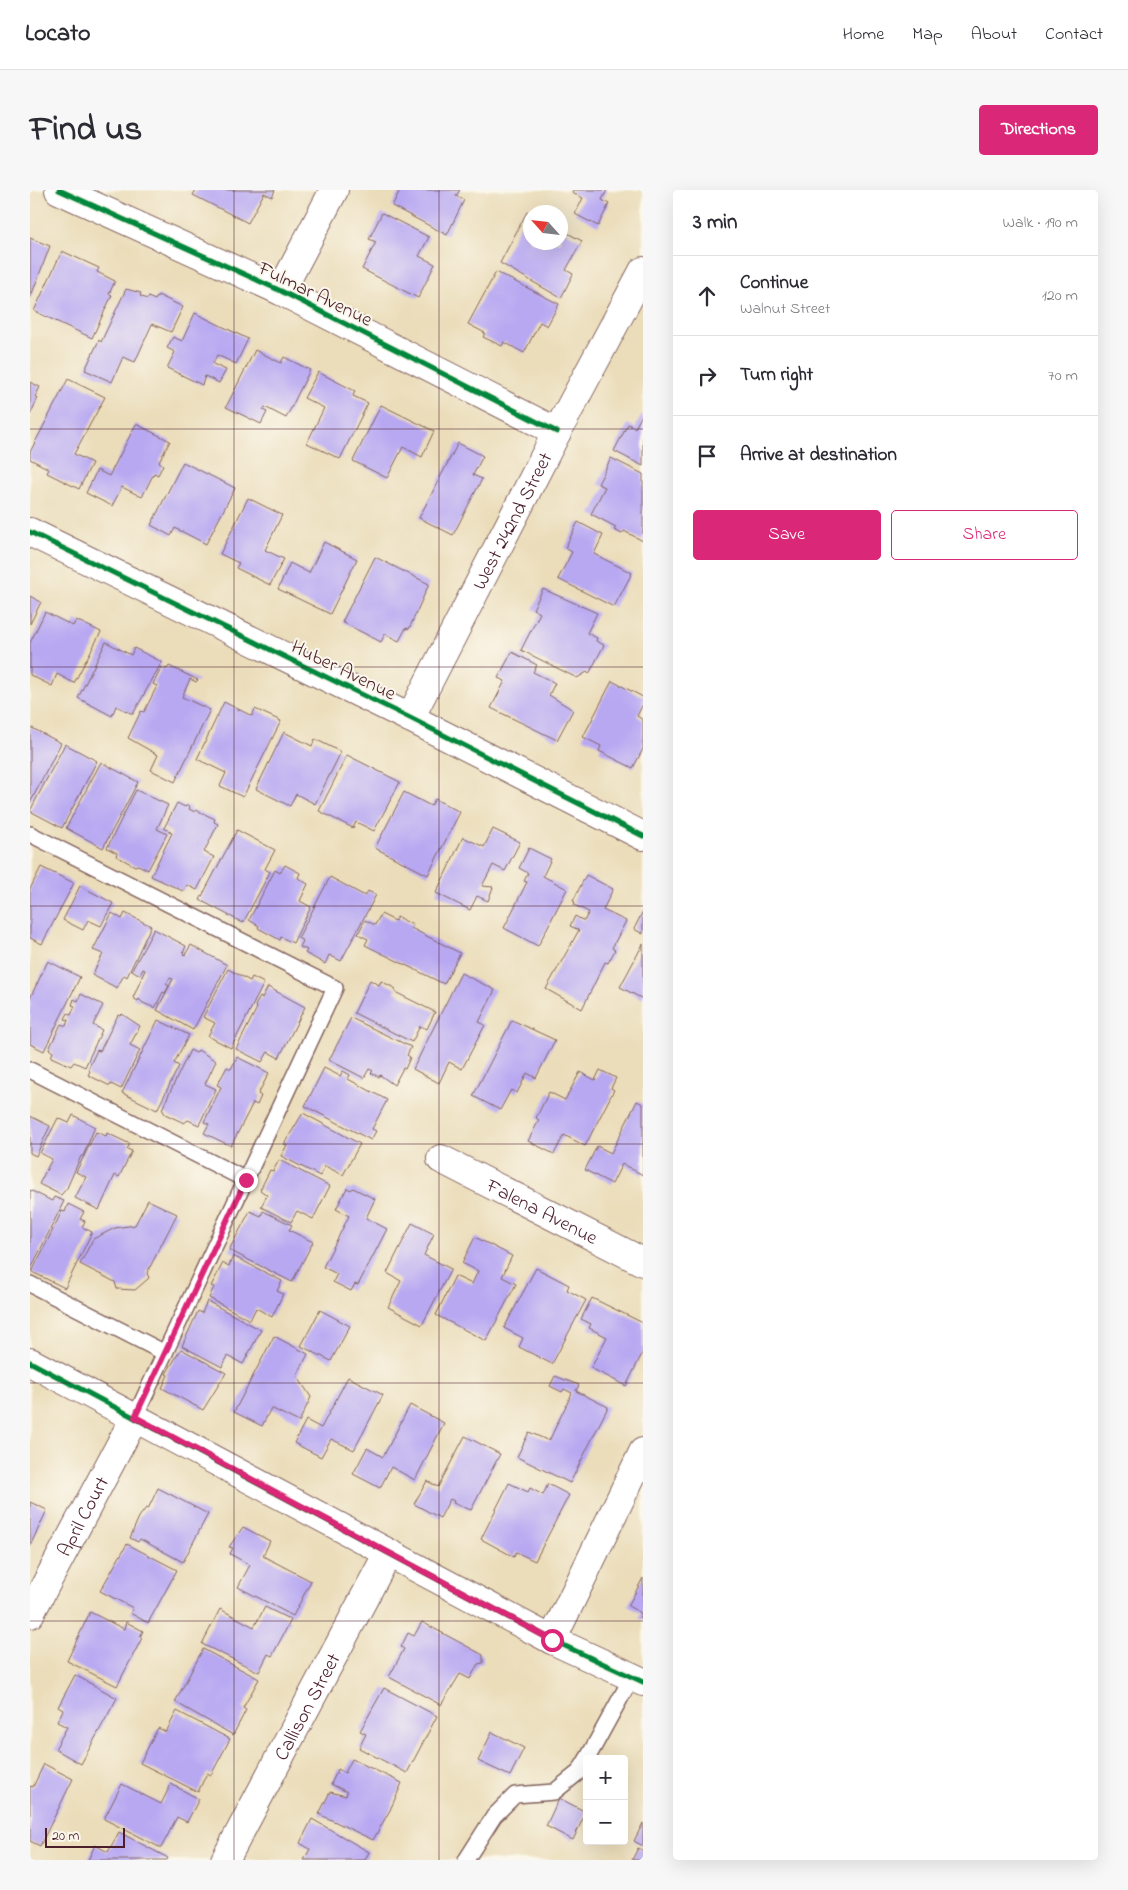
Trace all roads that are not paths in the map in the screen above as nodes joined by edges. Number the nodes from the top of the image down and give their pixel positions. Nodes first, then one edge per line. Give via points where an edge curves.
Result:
1 (59, 190) edge
2 (334, 190) edge
3 (643, 271) edge
4 (281, 291) junction
5 (557, 432) junction
6 (30, 532) edge
7 (410, 718) junction
8 (30, 834) edge
9 (643, 836) edge
10 (30, 1070) edge
11 (441, 1159) dead end
12 (246, 1180) junction
13 (643, 1262) edge
14 (30, 1284) edge
15 (165, 1354) junction
16 (30, 1362) edge
17 (135, 1417) junction
18 (643, 1452) edge
19 (388, 1553) junction
20 (30, 1614) edge
21 (552, 1640) junction
22 (638, 1680) edge
23 (590, 1755) edge
24 (583, 1766) edge
25 (225, 1860) edge
26 (466, 1860) edge

1 - 4 street, Fulmar Avenue
2 - 4 street
3 - 5 street, West 242nd Street
4 - 5 street, Fulmar Avenue
5 - 7 street, West 242nd Street
6 - 7 street, Huber Avenue
7 - 9 street, Huber Avenue
8 - 12 lane via 335,988
10 - 12 lane
11 - 13 street, Falena Avenue
12 - 15 lane
14 - 15 lane
15 - 17 lane
16 - 17 street
17 - 19 street
17 - 20 street, April Court
18 - 21 street
19 - 21 street
19 - 25 street, Callison Street
21 - 22 street
22 - 23 lane
24 - 26 lane via 554,1792 515,1795 494,1816

